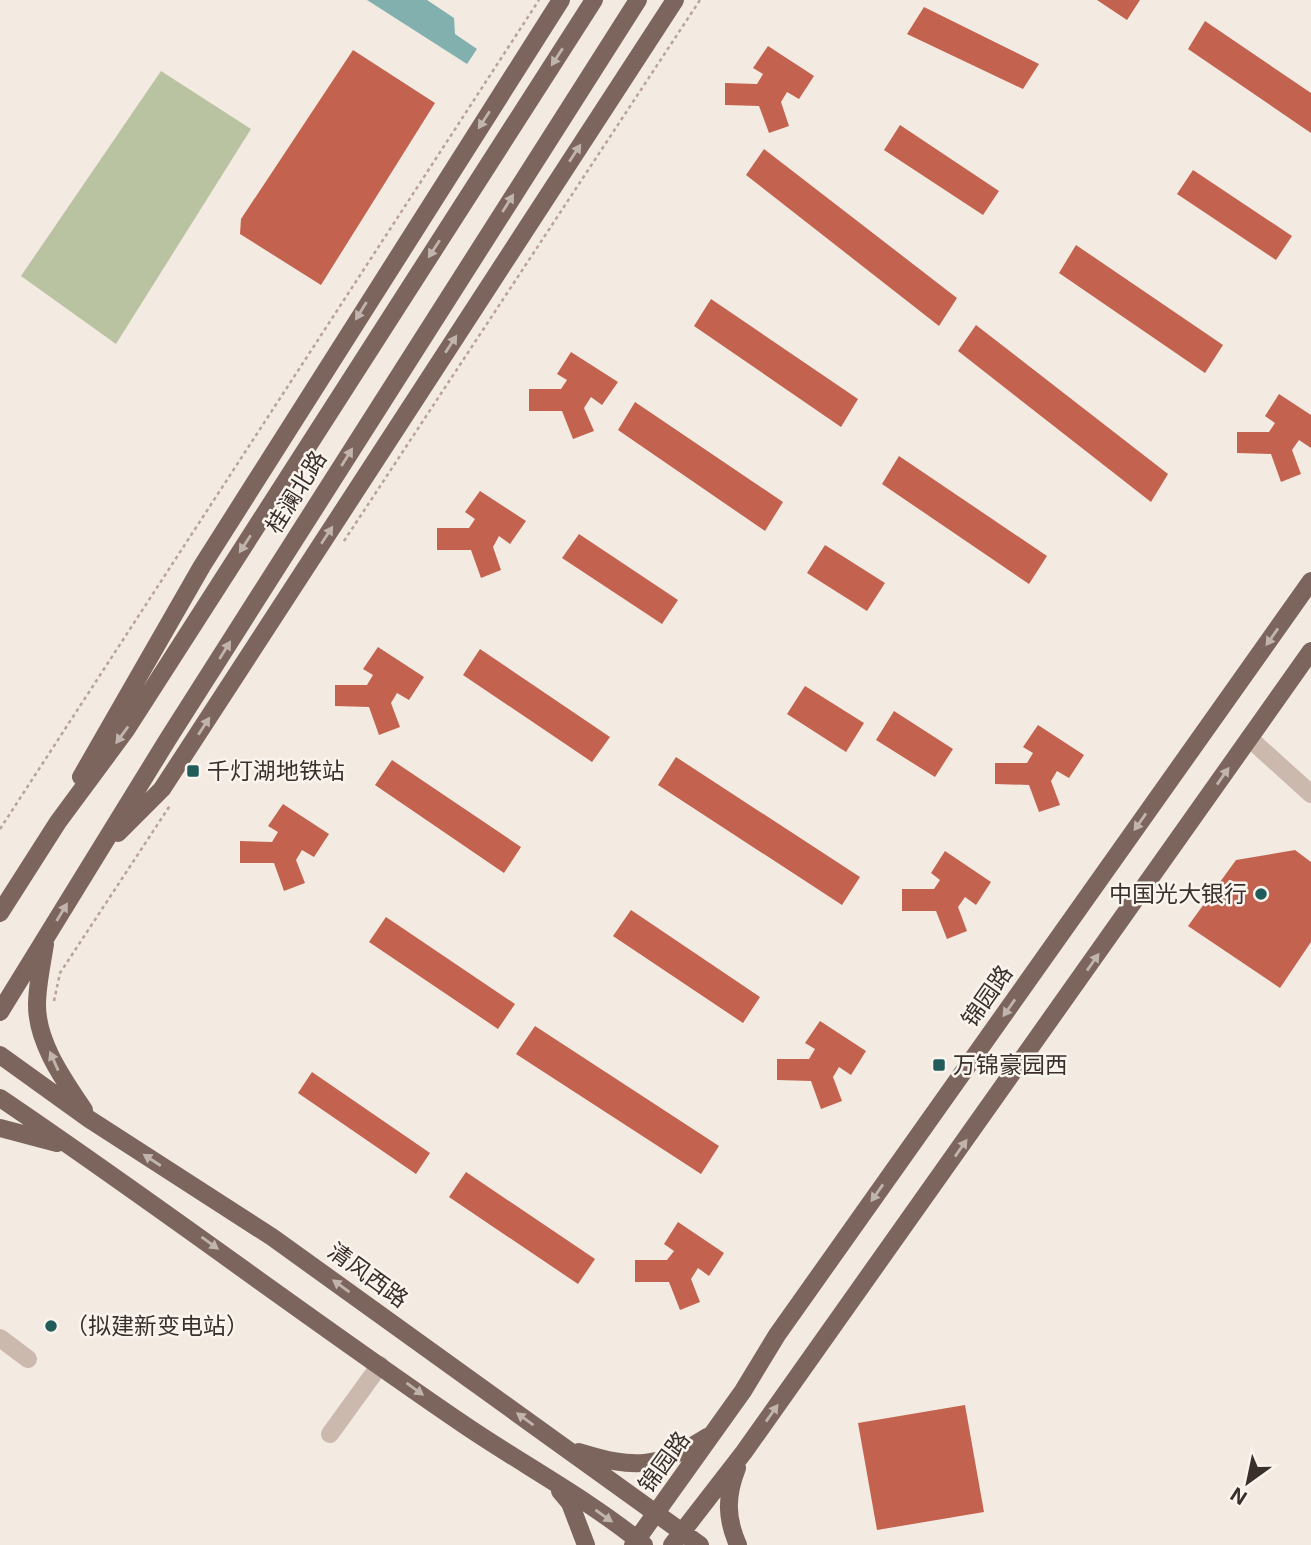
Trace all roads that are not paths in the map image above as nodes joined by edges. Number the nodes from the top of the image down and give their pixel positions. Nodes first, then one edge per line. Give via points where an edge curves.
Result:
1 (561, 0) edge
2 (594, 0) edge
3 (638, 0) edge
4 (675, 0) edge
5 (1311, 581) edge
6 (1311, 651) edge
7 (1249, 738) junction
8 (1311, 794) edge
9 (58, 822) junction
10 (98, 853) junction
11 (1, 910) edge
12 (46, 939) junction
13 (0, 1012) edge
14 (0, 1055) edge
15 (0, 1098) edge
16 (89, 1119) junction
17 (0, 1128) edge
18 (73, 1147) junction
19 (0, 1338) edge
20 (28, 1359) dead end
21 (380, 1364) junction
22 (716, 1431) junction
23 (330, 1434) dead end
24 (565, 1448) junction
25 (744, 1452) junction
26 (551, 1480) junction
27 (656, 1514) junction
28 (676, 1538) edge
29 (638, 1543) edge
30 (586, 1545) edge
31 (700, 1545) edge
32 (738, 1545) edge

1 -> 9 main road via 202,566
2 -> 9 main road, 桂澜北路 via 126,730
10 -> 3 main road, 桂澜北路
10 -> 4 main road via 162,789
5 -> 22 main road, 锦园路 via 785,1323
6 - 7 main road
7 - 8 street
25 -> 7 main road
9 - 11 main road, 桂澜北路
12 -> 10 main road, 桂澜北路
12 - 13 main road, 桂澜北路
16 -> 12 main road via 60,1073 39,1027 37,1004
14 - 16 main road, 清风西路
15 - 18 main road
24 -> 16 main road, 清风西路 via 272,1237
17 - 18 main road
18 -> 21 main road
19 - 20 street
21 - 23 street
21 -> 26 main road
22 - 24 main road via 678,1453 642,1465
22 - 27 main road, 锦园路
24 - 27 main road, 清风西路
25 - 28 main road
25 - 32 main road via 728,1501 729,1524
26 -> 29 main road
26 - 30 main road via 569,1503
27 - 28 main road, 清风西路
27 - 29 main road, 锦园路
28 - 31 main road, 清风西路

